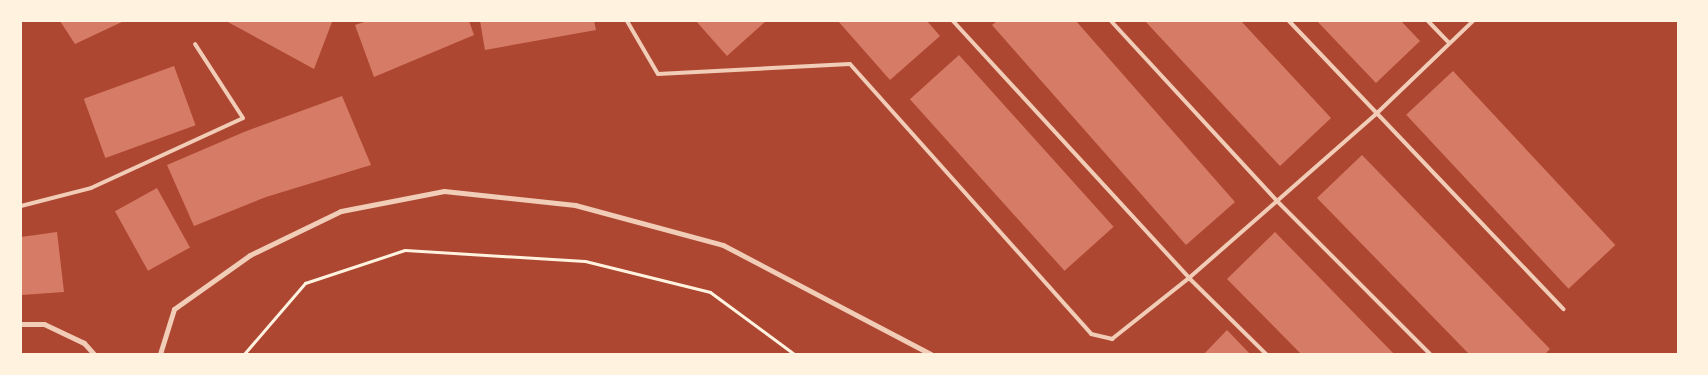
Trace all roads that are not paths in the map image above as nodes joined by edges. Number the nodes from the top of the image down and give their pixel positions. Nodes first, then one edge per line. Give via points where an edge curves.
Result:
1 (627, 21) edge
2 (953, 21) edge
3 (1111, 21) edge
4 (1289, 21) edge
5 (1428, 21) edge
6 (1473, 21) edge
7 (1682, 21) edge
8 (1449, 43) junction
9 (195, 44) dead end
10 (1376, 115) junction
11 (1277, 202) junction
12 (21, 206) edge
13 (1190, 278) junction
14 (1563, 310) dead end
15 (21, 324) edge
16 (94, 354) edge
17 (160, 354) edge
18 (932, 354) edge
19 (1266, 354) edge
20 (1430, 354) edge
21 (1682, 354) edge

1 - 13 lane via 658,74 850,64 1091,334 1112,338
2 - 13 lane
3 - 11 lane
4 - 10 lane
5 - 8 lane
6 - 8 lane
7 - 21 main road
8 - 10 lane
9 - 12 lane via 243,118 91,188
10 - 11 lane
10 - 14 lane
11 - 13 lane
11 - 20 lane
13 - 19 lane
15 - 16 street via 44,324 84,343
17 - 18 street via 174,309 250,255 340,211 444,191 575,205 722,245

